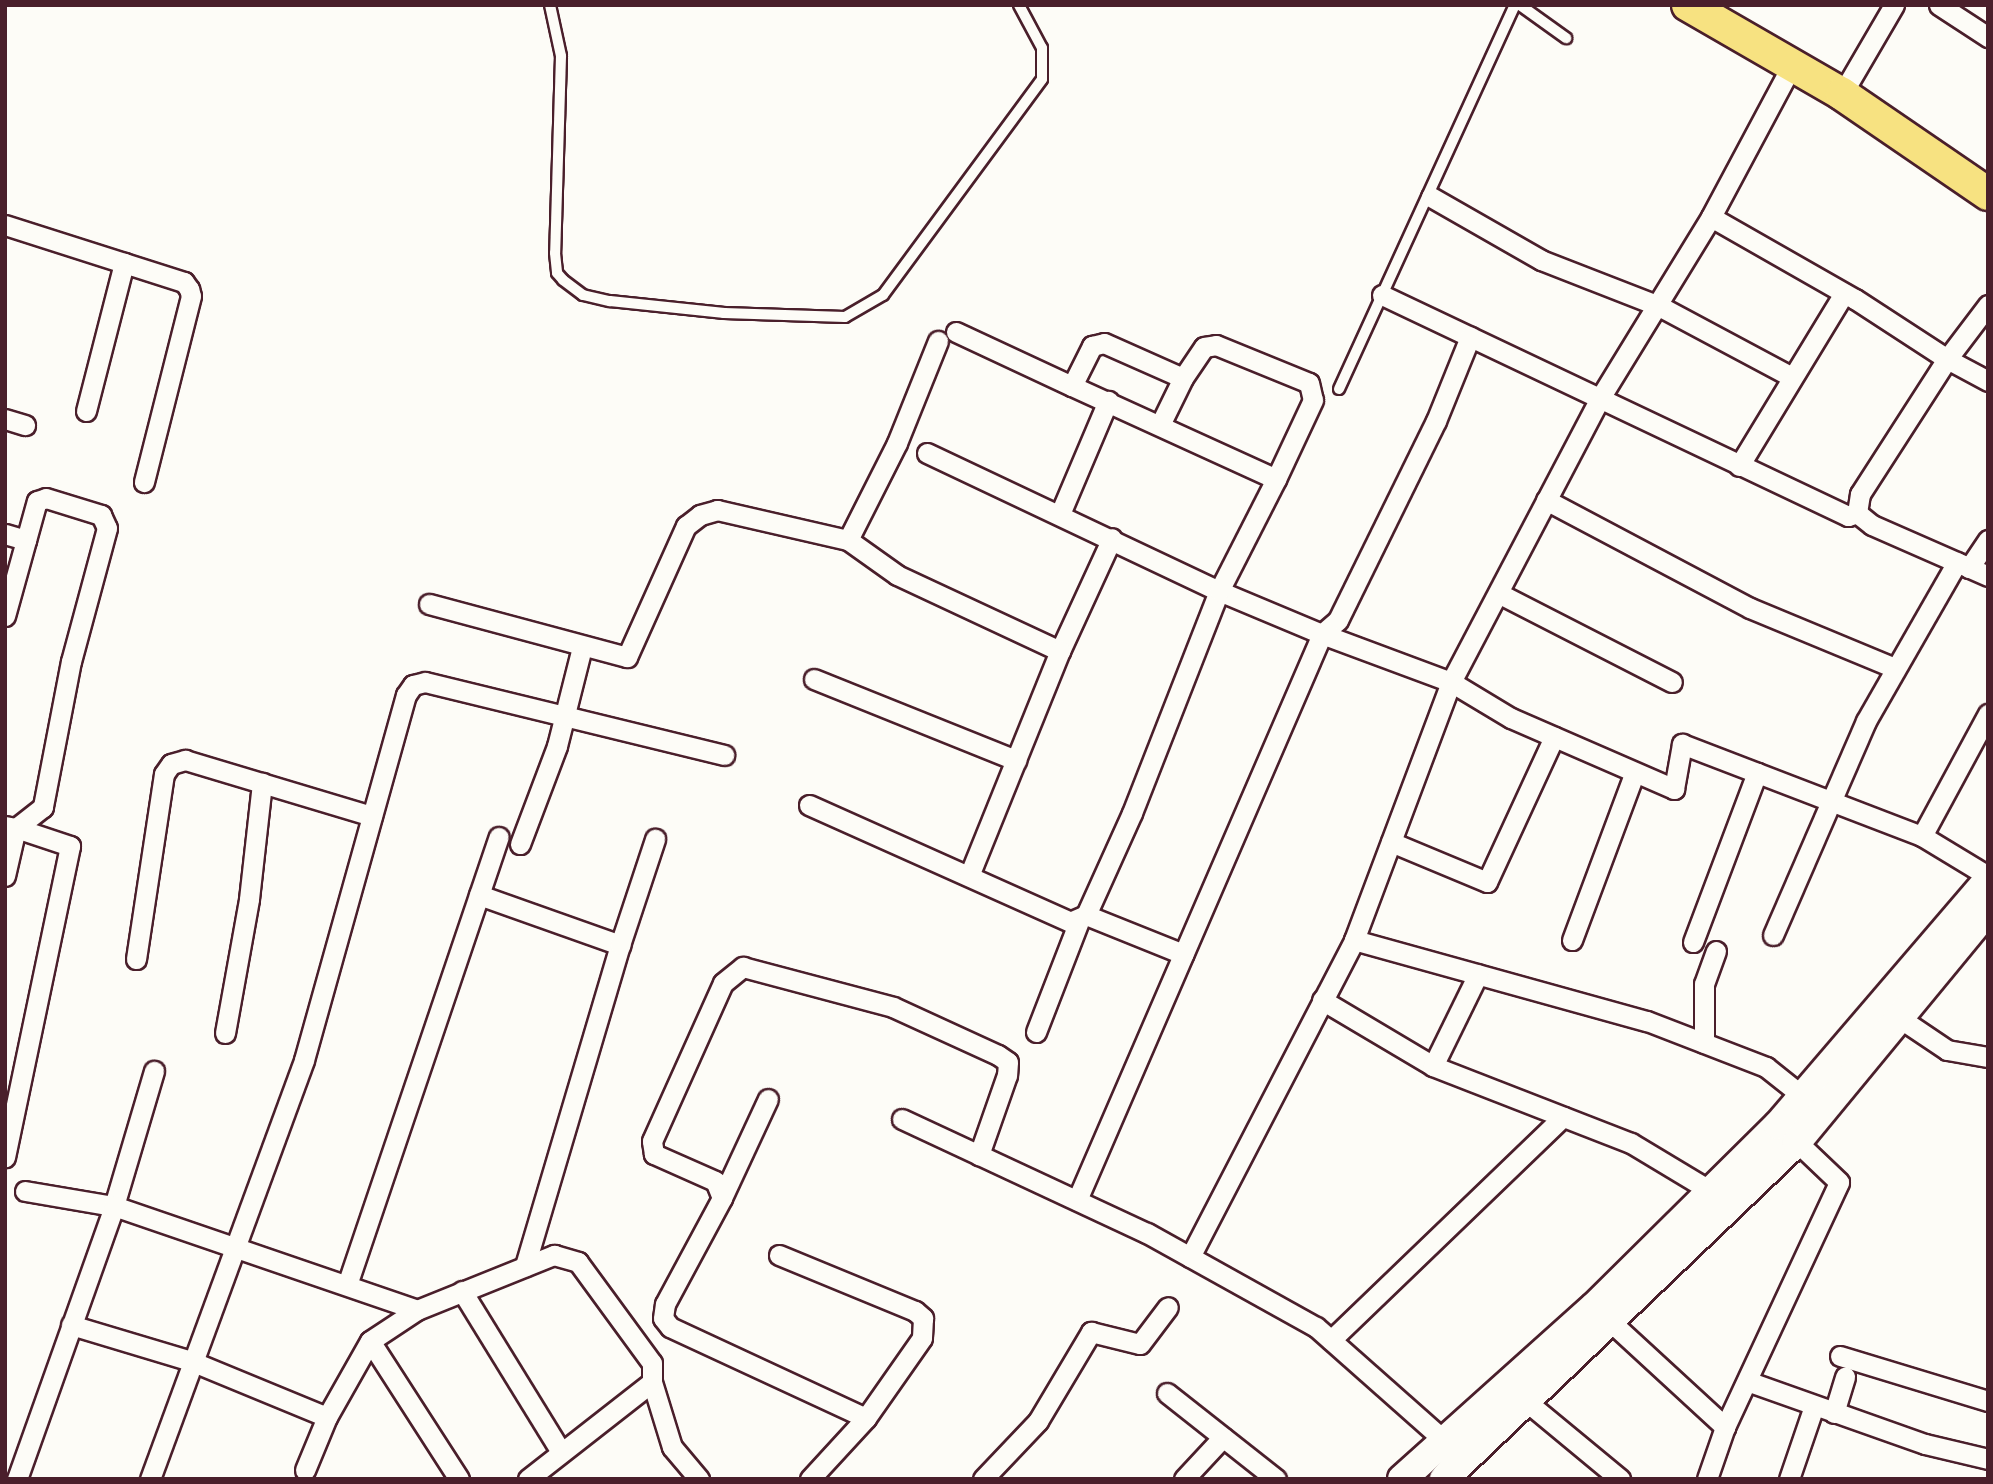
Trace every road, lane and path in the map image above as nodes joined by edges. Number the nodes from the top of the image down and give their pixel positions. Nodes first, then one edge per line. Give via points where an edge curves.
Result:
1 (550, 5) edge
2 (1019, 5) edge
3 (1515, 5) edge
4 (1520, 5) edge
5 (1688, 5) edge
6 (1894, 5) edge
7 (1939, 5) edge
8 (1988, 37) edge
9 (1566, 38) dead end
10 (1792, 65) junction
11 (1842, 94) junction
12 (1988, 194) edge
13 (1431, 197) junction
14 (1711, 217) junction
15 (5, 225) edge
16 (124, 263) junction
17 (1844, 293) junction
18 (1382, 295) junction
19 (1988, 305) edge
20 (1659, 306) junction
21 (956, 332) dead end
22 (1469, 337) junction
23 (938, 341) dead end
24 (1947, 359) junction
25 (1792, 377) junction
26 (1183, 378) junction
27 (1988, 381) edge
28 (1072, 386) junction
29 (1339, 389) dead end
30 (1599, 400) junction
31 (1108, 401) junction
32 (86, 411) dead end
33 (5, 419) edge
34 (1161, 423) junction
35 (25, 425) dead end
36 (927, 453) dead end
37 (1739, 466) junction
38 (1276, 479) junction
39 (144, 482) dead end
40 (1546, 500) junction
41 (1857, 513) junction
42 (1060, 514) junction
43 (5, 534) edge
44 (1112, 538) junction
45 (26, 540) junction
46 (848, 540) junction
47 (1988, 540) edge
48 (1963, 565) junction
49 (1988, 576) edge
50 (1219, 591) junction
51 (1500, 594) junction
52 (429, 604) dead end
53 (5, 616) edge
54 (1322, 635) junction
55 (582, 647) junction
56 (1060, 651) junction
57 (1895, 668) junction
58 (814, 680) dead end
59 (1451, 682) junction
60 (1672, 682) dead end
61 (1988, 714) edge
62 (564, 716) junction
63 (1554, 737) junction
64 (724, 755) dead end
65 (1016, 760) junction
66 (1757, 772) junction
67 (1634, 774) junction
68 (262, 783) junction
69 (1833, 801) junction
70 (809, 805) dead end
71 (372, 816) junction
72 (10, 827) edge
73 (1922, 836) junction
74 (499, 837) dead end
75 (655, 839) dead end
76 (1391, 842) junction
77 (520, 844) dead end
78 (5, 876) edge
79 (969, 876) junction
80 (1988, 878) edge
81 (479, 895) junction
82 (1988, 910) edge
83 (1083, 918) junction
84 (1773, 935) dead end
85 (1354, 940) junction
86 (1572, 940) dead end
87 (1693, 942) dead end
88 (620, 945) junction
89 (1716, 951) dead end
90 (1183, 954) junction
91 (136, 958) dead end
92 (1478, 974) junction
93 (1322, 1000) junction
94 (1898, 1017) junction
95 (1036, 1032) dead end
96 (225, 1033) dead end
97 (1704, 1043) junction
98 (1988, 1057) edge
99 (1433, 1066) junction
100 (154, 1071) dead end
101 (1805, 1098) junction
102 (768, 1099) dead end
103 (1563, 1117) junction
104 (902, 1119) dead end
105 (1797, 1142) junction
106 (979, 1155) junction
107 (5, 1157) edge
108 (25, 1191) dead end
109 (1711, 1191) junction
110 (722, 1198) junction
111 (1077, 1200) junction
112 (114, 1206) junction
113 (232, 1245) junction
114 (779, 1255) dead end
115 (1190, 1257) junction
116 (524, 1266) junction
117 (347, 1285) junction
118 (462, 1291) junction
119 (1168, 1307) dead end
120 (417, 1310) junction
121 (1612, 1322) junction
122 (71, 1325) junction
123 (1331, 1340) junction
124 (370, 1341) junction
125 (1840, 1356) dead end
126 (191, 1361) junction
127 (1845, 1377) dead end
128 (1747, 1381) junction
129 (652, 1382) junction
130 (1167, 1393) dead end
131 (1988, 1401) edge
132 (1527, 1402) junction
133 (1814, 1406) junction
134 (1834, 1413) junction
135 (327, 1417) junction
136 (866, 1418) junction
137 (1725, 1427) junction
138 (1223, 1437) junction
139 (1446, 1443) junction
140 (561, 1452) junction
141 (1988, 1459) edge
142 (308, 1476) edge
143 (1450, 1477) edge
144 (17, 1479) edge
145 (150, 1479) edge
146 (459, 1479) edge
147 (528, 1479) edge
148 (699, 1479) edge
149 (810, 1479) edge
150 (983, 1479) edge
151 (1184, 1479) edge
152 (1276, 1479) edge
153 (1402, 1479) edge
154 (1620, 1479) edge
155 (1707, 1479) edge
156 (1789, 1479) edge

1 - 2 lane via 561,56 555,253 557,273 563,281 583,295 610,301 724,313 845,317 883,295 1042,79 1042,48
3 - 13 lane
4 - 9 lane
5 - 10 main road
6 - 11 street
7 - 8 street
10 - 11 main road
10 - 14 street
11 - 12 main road
13 - 18 lane
13 - 20 street via 1541,260
14 - 17 street
14 - 20 street
15 - 16 street
16 - 32 street
16 - 39 street via 184,282 191,296
17 - 24 street
17 - 25 street
18 - 22 street
18 - 29 lane
19 - 24 street
20 - 25 street
20 - 30 street
21 - 28 street
22 - 30 street
22 - 54 street via 1436,421 1338,620
23 - 46 street via 897,443
24 - 27 street
24 - 41 street via 1860,494
25 - 37 street
26 - 28 street via 1097,342
26 - 34 street
26 - 38 street via 1204,346 1216,345 1309,383 1313,400
28 - 31 street
30 - 37 street
30 - 40 street
31 - 34 street
31 - 42 street
33 - 35 street
34 - 38 street
36 - 42 street
37 - 41 street via 1848,516
38 - 50 street
40 - 51 street
40 - 57 street via 1750,608
41 - 48 street via 1872,525
42 - 44 street
43 - 45 street
44 - 50 street
44 - 56 street
45 - 53 street
45 - 72 street via 36,503 43,498 98,513 106,523 71,661 43,807
46 - 55 street via 717,510 700,515 678,541 627,657
46 - 56 street via 897,575
47 - 48 street
48 - 49 street
48 - 57 street
50 - 54 street
50 - 83 street via 1132,813
51 - 59 street
51 - 60 street
52 - 55 street
54 - 59 street
54 - 90 street
55 - 62 street
56 - 65 street
57 - 69 street via 1866,721
58 - 65 street
59 - 63 street
59 - 76 street
61 - 73 street
62 - 64 street
62 - 71 street via 425,682 413,685 406,695
62 - 77 street
63 - 67 street
63 - 76 street via 1488,882
65 - 79 street
66 - 67 street via 1682,744 1674,789
66 - 69 street
66 - 87 street
67 - 86 street
68 - 71 street
68 - 91 street via 185,760 171,764 164,774
68 - 96 street via 249,900
69 - 73 street
69 - 84 street
70 - 79 street
71 - 113 street via 304,1060
72 - 78 street
72 - 107 street via 64,842 71,846 71,858
73 - 80 street
74 - 81 street
75 - 88 street
76 - 85 street
79 - 83 street via 1070,922
80 - 101 street
81 - 88 street
81 - 117 street
82 - 94 street
83 - 90 street
83 - 95 street
85 - 92 street
85 - 93 street
88 - 116 street
89 - 97 street via 1704,984
90 - 111 street
92 - 97 street via 1647,1021
92 - 99 street
93 - 99 street
93 - 115 street
94 - 98 street via 1947,1051
94 - 105 street
97 - 101 street via 1766,1067
99 - 103 street
100 - 112 street
101 - 109 street
102 - 110 street
103 - 109 street via 1631,1143
103 - 123 street
104 - 106 street
105 - 121 street
105 - 128 street via 1839,1182
106 - 110 street via 1007,1062 893,1007 743,967 723,983 651,1148 715,1181
106 - 111 street
108 - 112 street
109 - 139 street
110 - 136 street via 665,1304 663,1318 670,1327
111 - 115 street
112 - 113 street
112 - 122 street
113 - 117 street
113 - 126 street
114 - 136 street via 923,1318 922,1338
115 - 123 street via 1316,1327
116 - 118 street
116 - 129 street via 554,1255 578,1262 652,1363
117 - 120 street
118 - 120 street
118 - 140 street
119 - 150 street via 1140,1343 1091,1332 1038,1421
120 - 124 street
121 - 132 street
121 - 137 street
122 - 126 street
122 - 144 street
123 - 139 street
124 - 135 street
124 - 146 street
125 - 131 street
126 - 135 street
126 - 145 street
127 - 134 street
128 - 133 street
128 - 137 street
129 - 140 street
129 - 148 street via 672,1447
130 - 138 street
132 - 143 street
132 - 154 street
133 - 134 street
133 - 156 street
134 - 141 street via 1925,1444
135 - 142 street
136 - 149 street
137 - 155 street
138 - 151 street
138 - 152 street
139 - 153 street
140 - 147 street

